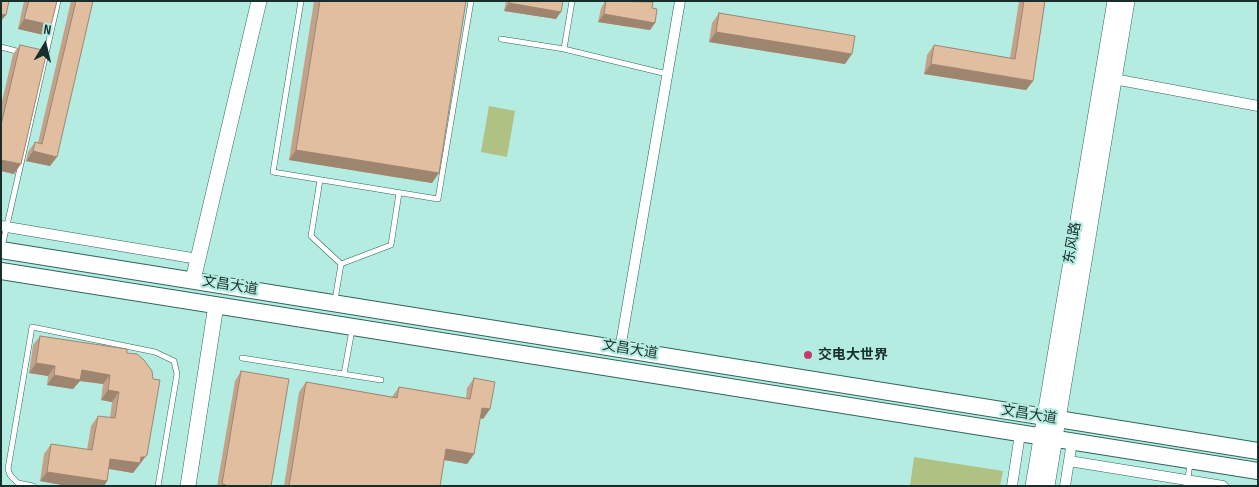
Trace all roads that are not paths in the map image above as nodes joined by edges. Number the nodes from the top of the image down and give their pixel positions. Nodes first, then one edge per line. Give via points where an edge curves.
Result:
1 (58, 1) edge
2 (259, 1) edge
3 (301, 1) edge
4 (471, 1) edge
5 (572, 1) edge
6 (680, 1) edge
7 (1114, 1) edge
8 (1127, 1) edge
9 (500, 39) dead end
10 (1, 47) edge
11 (564, 49) junction
12 (28, 53) edge
13 (36, 55) edge
14 (45, 58) junction
15 (667, 74) junction
16 (1114, 78) junction
17 (1258, 106) edge
18 (320, 180) junction
19 (399, 193) junction
20 (4, 227) edge
21 (2, 250) edge
22 (198, 259) junction
23 (340, 264) junction
24 (1, 270) edge
25 (193, 280) junction
26 (334, 303) junction
27 (216, 305) junction
28 (353, 327) junction
29 (620, 349) junction
30 (242, 358) dead end
31 (344, 374) junction
32 (381, 380) dead end
33 (1051, 418) junction
34 (1020, 434) junction
35 (1048, 438) junction
36 (1072, 442) junction
37 (1258, 451) edge
38 (1191, 460) junction
39 (1069, 461) junction
40 (1258, 471) edge
41 (1187, 483) edge
42 (33, 486) edge
43 (158, 486) edge
44 (188, 486) edge
45 (1012, 486) edge
46 (1033, 486) edge
47 (1046, 486) edge
48 (1065, 486) edge
49 (1223, 486) edge

1 - 14 lane
2 - 22 main road
3 - 18 lane via 273,172
4 - 19 lane via 438,199
5 - 11 lane
6 - 15 street
7 - 33 main road, 东风路
8 - 16 main road, 东风路
9 - 11 lane
10 - 12 lane
11 - 15 lane
13 - 14 lane
14 - 20 lane
15 - 29 street
16 - 17 street
16 - 33 main road, 东风路
18 - 19 lane
18 - 23 lane via 311,236
19 - 23 lane via 391,245
20 - 21 lane
20 - 22 street
21 - 25 main road, 文昌大道
22 - 25 main road
23 - 26 lane
24 - 27 main road, 文昌大道
25 - 26 main road, 文昌大道
26 - 29 main road, 文昌大道
27 - 28 main road, 文昌大道
27 - 44 main road
28 - 31 lane
28 - 34 main road, 文昌大道
29 - 33 main road, 文昌大道
30 - 31 lane
31 - 32 lane
33 - 35 main road, 东风路
33 - 37 main road, 文昌大道
34 - 35 main road, 文昌大道
34 - 45 street
35 - 36 main road, 文昌大道
35 - 46 main road, 东风路
35 - 47 main road, 东风路
36 - 38 main road, 文昌大道
36 - 39 street
38 - 40 main road, 文昌大道
38 - 41 lane
39 - 41 street
39 - 48 street
41 - 49 street
42 - 43 lane via 18,483 8,469 32,327 155,352 174,361 177,374

